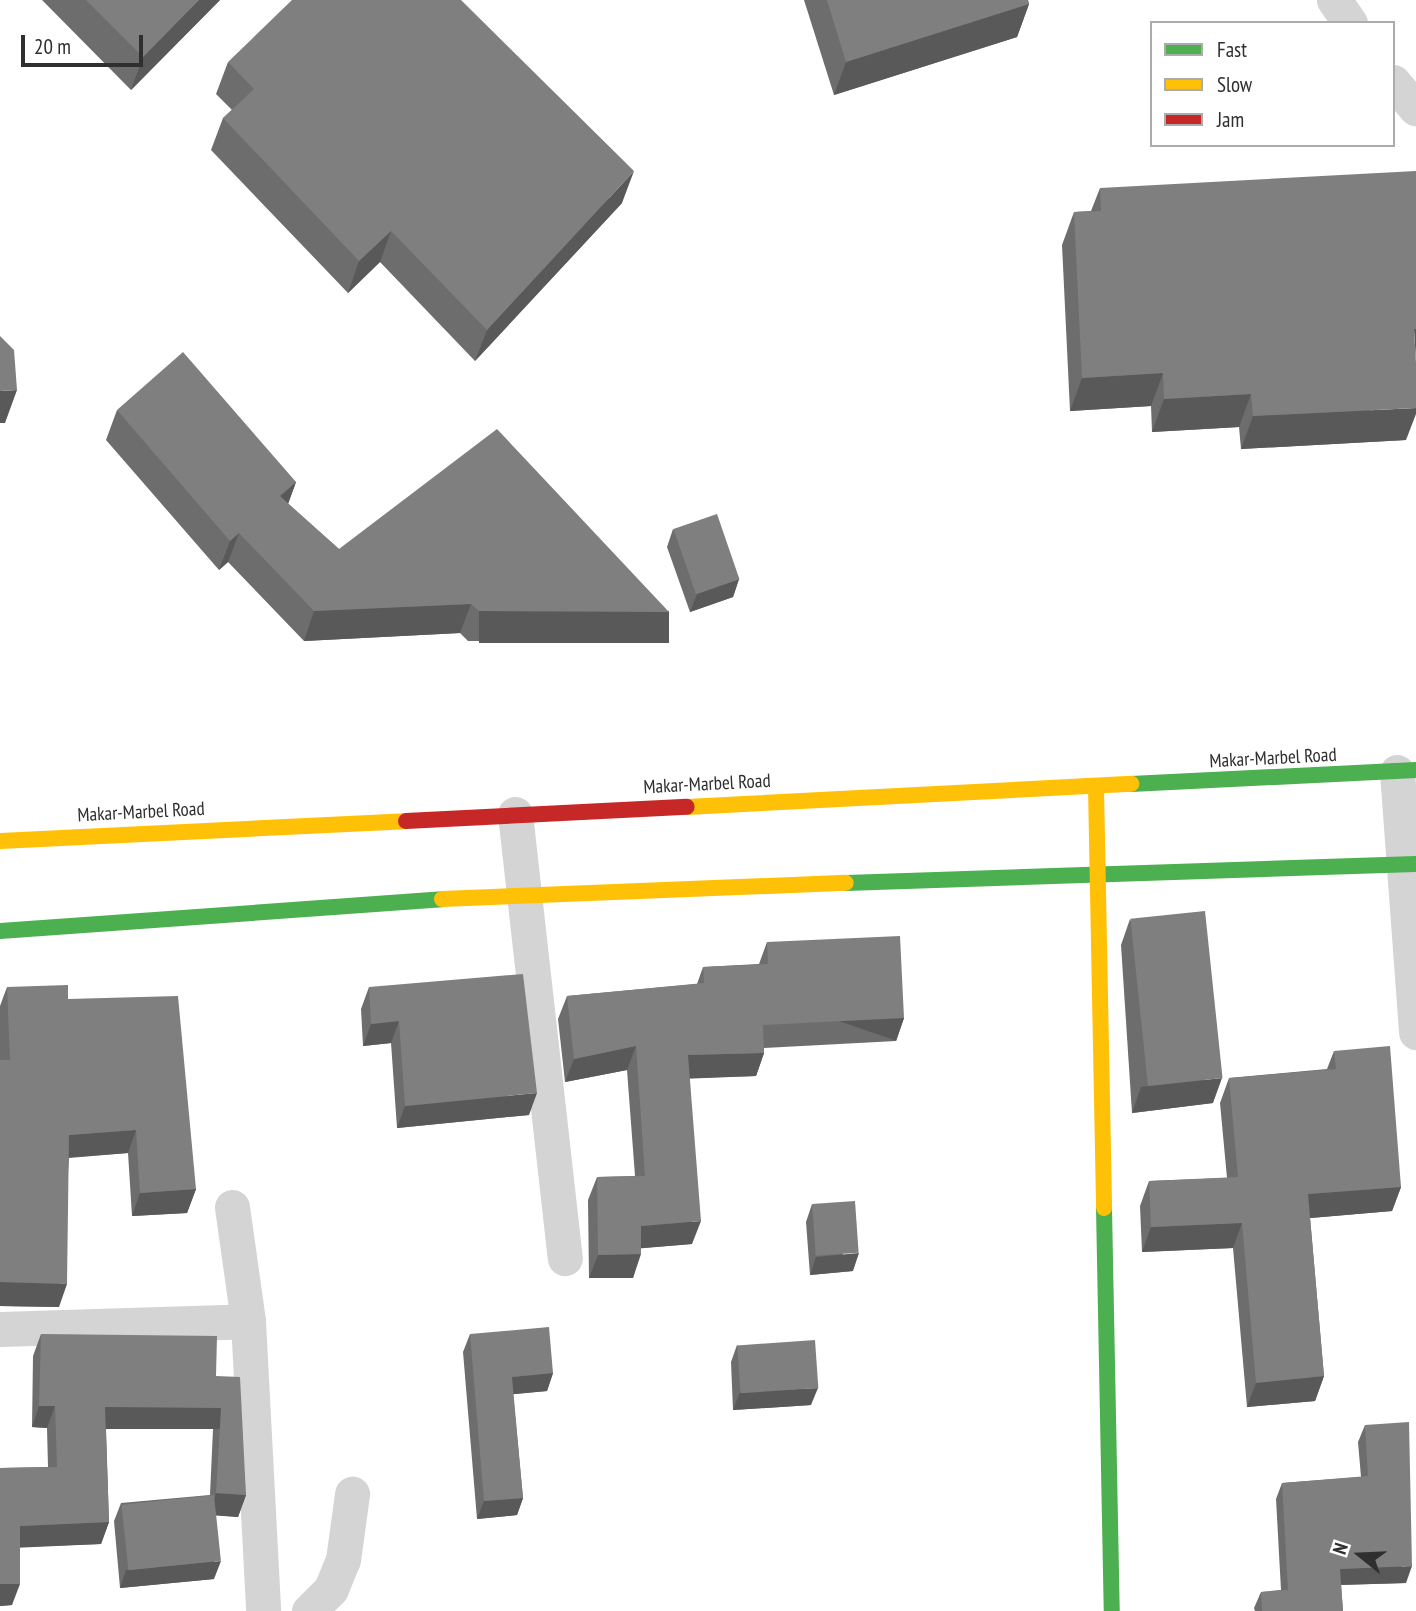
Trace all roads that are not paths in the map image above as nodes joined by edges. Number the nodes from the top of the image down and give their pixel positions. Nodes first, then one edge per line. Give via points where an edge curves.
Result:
1 (1334, 0) edge
2 (1349, 21) edge
3 (1395, 84) edge
4 (1416, 108) edge
5 (1406, 771) edge
6 (1096, 786) junction
7 (515, 814) junction
8 (0, 841) edge
9 (1410, 864) edge
10 (1098, 872) junction
11 (524, 893) junction
12 (0, 931) edge
13 (1416, 1032) edge
14 (232, 1207) dead end
15 (565, 1258) dead end
16 (248, 1321) junction
17 (0, 1329) edge
18 (352, 1494) dead end
19 (263, 1611) edge
20 (309, 1611) edge
21 (1112, 1611) edge

1 - 2 street
3 - 4 street
5 - 6 street, Makar-Marbel Road
5 - 9 street
6 - 7 street, Makar-Marbel Road
6 - 10 street
7 - 8 street, Makar-Marbel Road
7 - 11 street
9 - 10 street
9 - 13 street
10 - 11 street
10 - 21 street
11 - 12 street
11 - 15 street
14 - 16 street
16 - 17 street
16 - 19 street
18 - 20 street via 343,1560 331,1589

